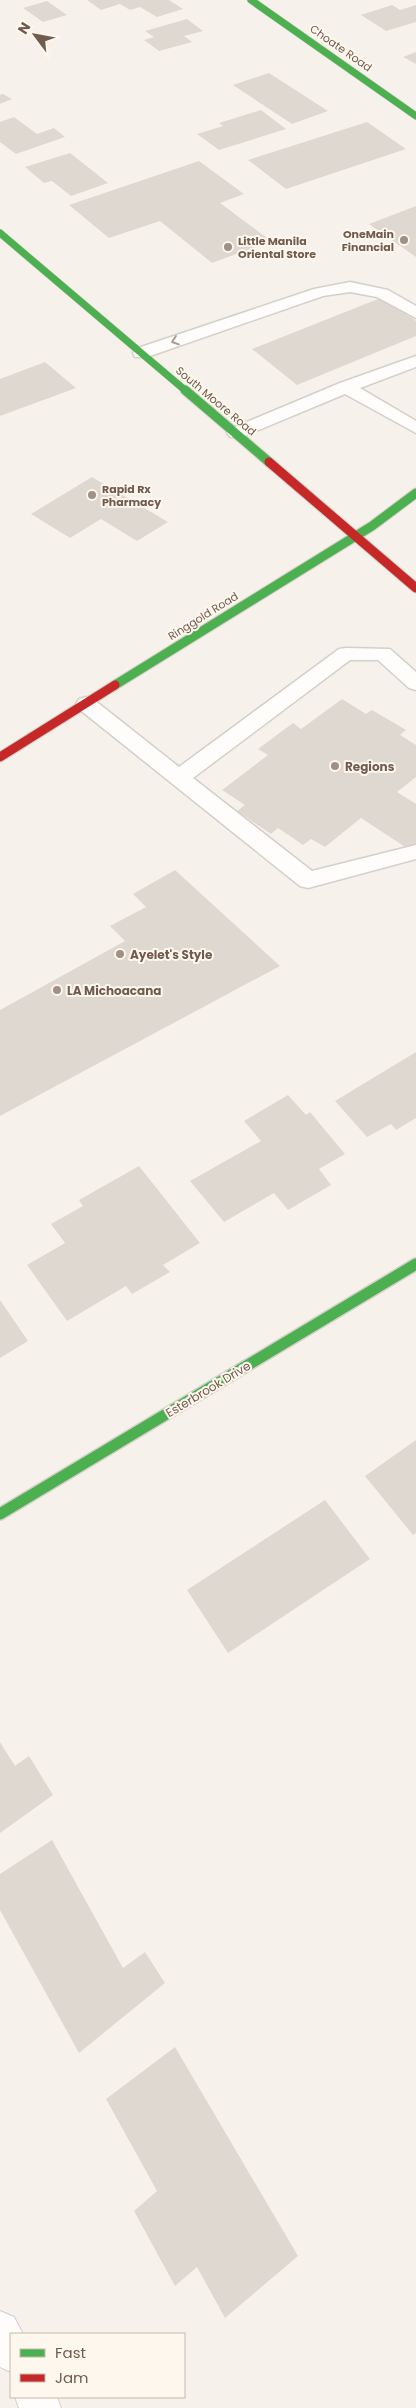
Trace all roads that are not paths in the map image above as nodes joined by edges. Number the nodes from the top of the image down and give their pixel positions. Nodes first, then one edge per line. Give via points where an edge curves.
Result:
1 (252, 0) edge
2 (416, 116) edge
3 (0, 233) edge
4 (416, 313) edge
5 (141, 353) junction
6 (416, 361) edge
7 (346, 387) junction
8 (416, 428) edge
9 (236, 434) junction
10 (416, 493) edge
11 (356, 536) junction
12 (416, 588) edge
13 (416, 683) edge
14 (86, 704) junction
15 (0, 757) edge
16 (179, 778) junction
17 (413, 852) dead end
18 (416, 1264) edge
19 (0, 1514) edge
20 (0, 2331) edge
21 (10, 2350) edge

1 - 2 main road, Choate Road
3 - 5 main road, South Moore Road
4 -> 5 lane via 382,292 350,287 320,292
5 - 9 main road, South Moore Road
6 - 7 lane
7 - 8 lane
7 - 9 lane
9 - 11 main road, South Moore Road
10 - 11 main road, Ringgold Road
11 - 12 main road, South Moore Road
11 - 14 main road, Ringgold Road
13 - 16 lane via 383,654 346,654
14 - 15 main road, Ringgold Road
14 - 16 lane
16 - 17 lane via 308,880
18 - 19 main road, Esterbrook Drive
20 - 21 street

